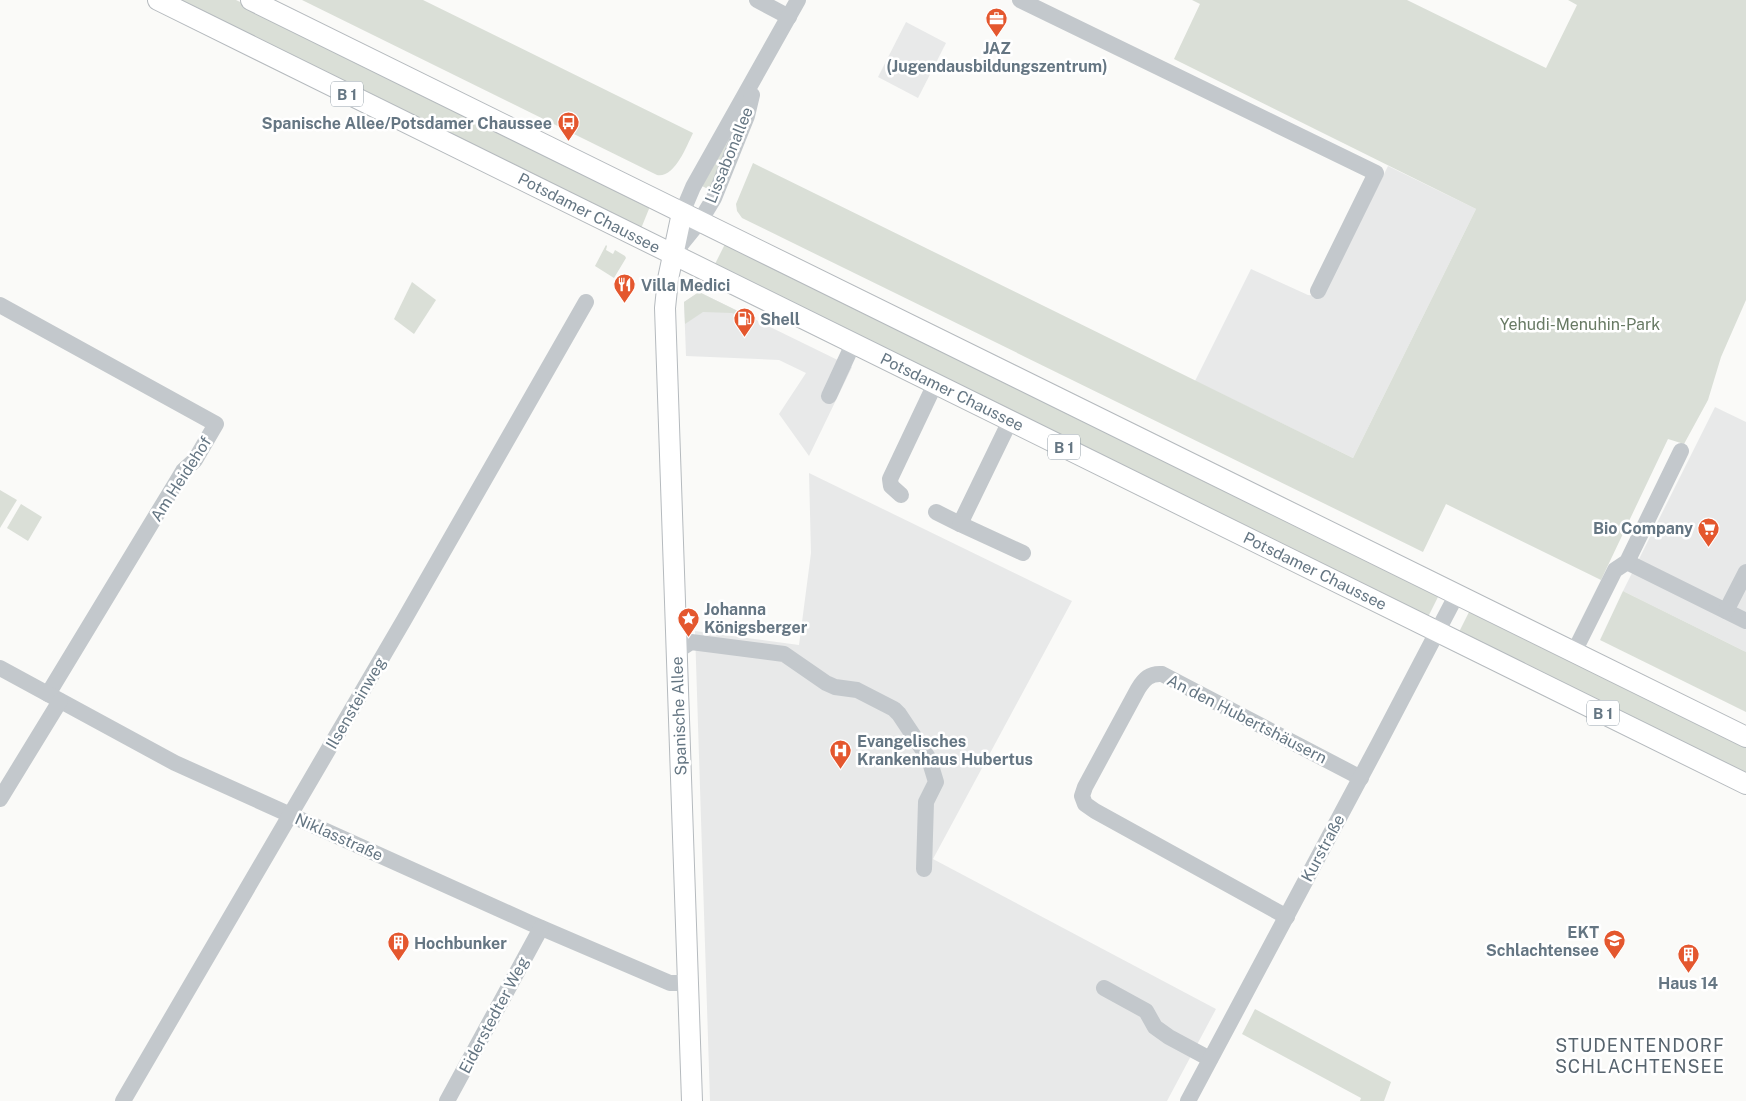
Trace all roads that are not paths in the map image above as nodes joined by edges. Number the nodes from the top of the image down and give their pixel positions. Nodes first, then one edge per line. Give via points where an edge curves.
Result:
1 (158, 0) edge
2 (251, 0) edge
3 (757, 0) edge
4 (798, 0) edge
5 (1020, 0) edge
6 (789, 17) junction
7 (757, 76) junction
8 (682, 213) junction
9 (700, 222) junction
10 (673, 255) junction
11 (1318, 290) dead end
12 (586, 302) dead end
13 (0, 305) edge
14 (853, 344) junction
15 (935, 384) junction
16 (829, 396) dead end
17 (1010, 421) junction
18 (1681, 451) dead end
19 (901, 495) dead end
20 (936, 512) dead end
21 (960, 524) junction
22 (1023, 553) dead end
23 (1627, 562) junction
24 (1746, 572) edge
25 (1456, 594) junction
26 (1726, 611) junction
27 (1746, 621) edge
28 (1437, 631) junction
29 (677, 651) junction
30 (1574, 652) junction
31 (0, 668) edge
32 (54, 697) junction
33 (1746, 737) edge
34 (1361, 778) junction
35 (1746, 784) edge
36 (0, 800) edge
37 (290, 815) junction
38 (924, 869) dead end
39 (1287, 916) junction
40 (541, 928) junction
41 (687, 983) junction
42 (1104, 988) dead end
43 (1210, 1059) junction
44 (123, 1101) edge
45 (447, 1101) edge
46 (692, 1101) edge
47 (1188, 1101) edge

1 - 10 main road, Potsdamer Chaussee / B 1
2 - 8 main road, B 1
3 - 6 street
4 - 6 street, Lissabonallee
5 - 11 street via 1376,173
6 - 7 street, Lissabonallee
7 - 8 street, Lissabonallee via 692,187
7 - 9 street, Lissabonallee via 741,130 714,198
8 - 9 main road, B 1
8 - 10 main road, Spanische Allee
9 - 10 street, Lissabonallee
9 - 25 main road, B 1
10 - 14 main road, Potsdamer Chaussee / B 1
10 - 29 main road, Spanische Allee via 665,308
12 - 37 street, Ilsensteinweg
13 - 32 street, Am Heidehof via 216,424 195,460 178,478
14 - 15 main road, Potsdamer Chaussee / B 1
14 - 16 street
15 - 17 main road, Potsdamer Chaussee / B 1
15 - 19 street via 890,479 891,486
17 - 21 street
17 - 28 main road, Potsdamer Chaussee / B 1
18 - 23 street
20 - 21 street
21 - 22 street
23 - 26 street
23 - 30 street via 1616,570
24 - 26 street
25 - 28 street, Kurstraße
25 - 30 main road, B 1
26 - 27 street
28 - 34 street, Kurstraße
28 - 35 main road, Potsdamer Chaussee / B 1
29 - 38 street via 691,642 784,654 835,687 857,690 894,709 929,759 936,782 926,802
29 - 41 main road, Spanische Allee
30 - 33 main road, B 1
31 - 32 street, Niklasstraße
32 - 36 street
32 - 37 street, Niklasstraße via 175,764
34 - 39 street, Kurstraße
34 - 39 street, An den Hubertshäusern via 1162,674 1156,674 1149,676 1138,689 1089,779 1082,796 1085,804
37 - 40 street, Niklasstraße
37 - 44 street, Ilsensteinweg
39 - 43 street, Kurstraße
40 - 41 street, Niklasstraße via 670,983
40 - 45 street, Eiderstedter Weg
41 - 46 main road, Spanische Allee
42 - 43 street via 1146,1010 1155,1027
43 - 47 street, Kurstraße

